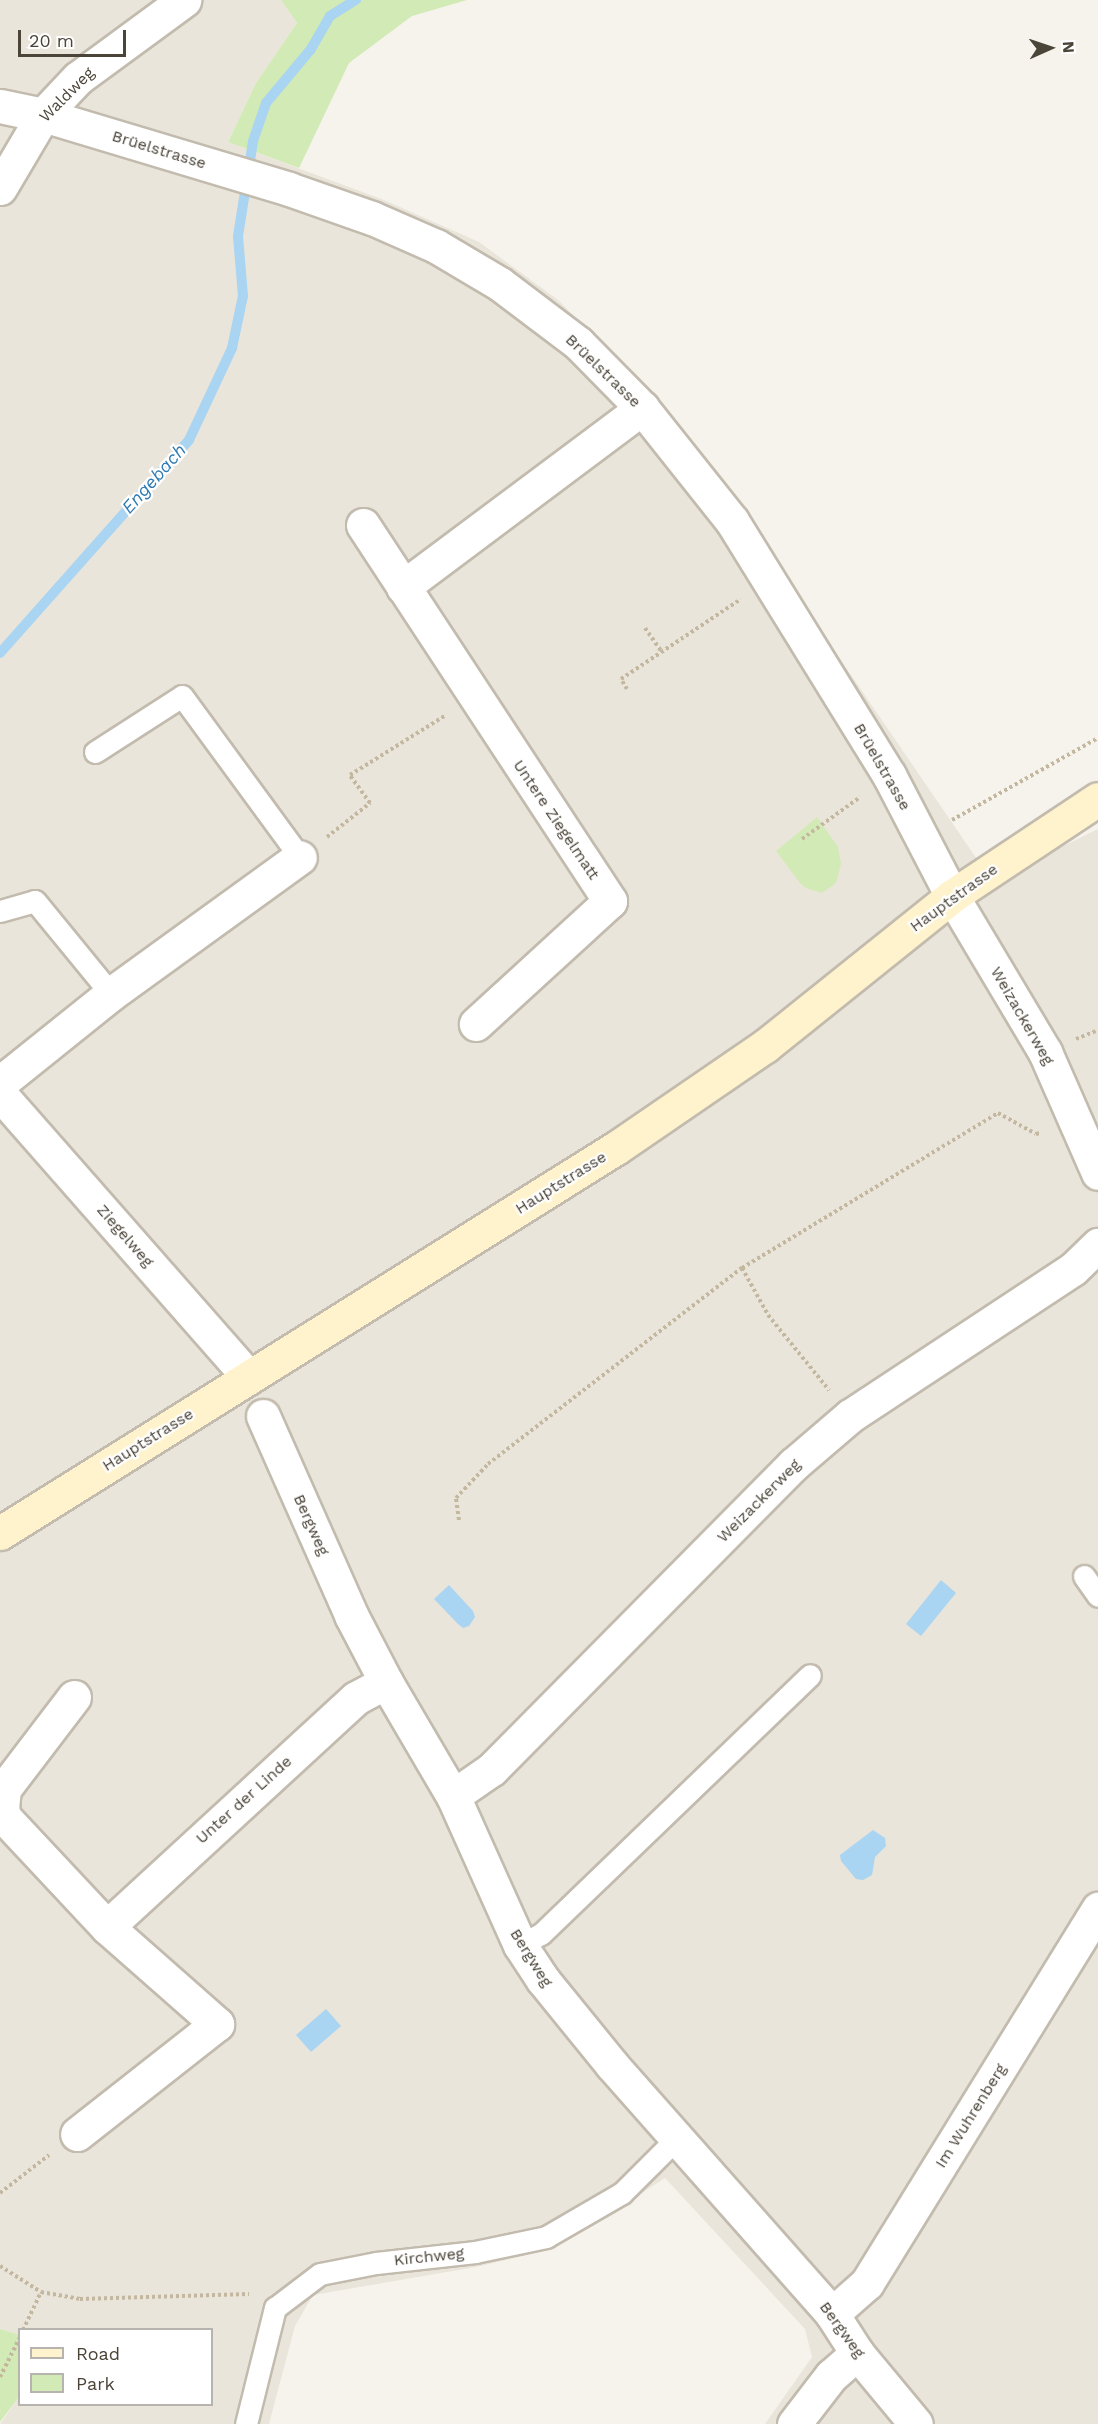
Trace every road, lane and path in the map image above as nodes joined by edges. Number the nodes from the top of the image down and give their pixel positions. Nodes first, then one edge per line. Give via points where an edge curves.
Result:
1 (184, 0) edge
2 (0, 106) edge
3 (43, 115) junction
4 (0, 188) edge
5 (642, 408) junction
6 (363, 525) dead end
7 (769, 580) junction
8 (403, 587) junction
9 (645, 628) dead end
10 (662, 652) junction
11 (627, 689) dead end
12 (474, 697) junction
13 (1098, 738) edge
14 (95, 752) dead end
15 (890, 775) junction
16 (1098, 799) edge
17 (922, 837) junction
18 (802, 839) dead end
19 (300, 857) junction
20 (952, 896) junction
21 (0, 911) edge
22 (111, 994) junction
23 (476, 1024) dead end
24 (0, 1083) edge
25 (0, 1094) edge
26 (1036, 1134) dead end
27 (1098, 1173) edge
28 (1098, 1245) edge
29 (742, 1268) junction
30 (249, 1377) junction
31 (263, 1416) dead end
32 (850, 1416) junction
33 (459, 1520) dead end
34 (0, 1533) edge
35 (1084, 1576) dead end
36 (1098, 1596) edge
37 (810, 1675) dead end
38 (386, 1682) junction
39 (74, 1697) dead end
40 (453, 1796) junction
41 (1098, 1909) edge
42 (107, 1927) junction
43 (520, 1945) junction
44 (77, 2134) joint
45 (678, 2137) junction
46 (0, 2193) edge
47 (0, 2266) edge
48 (41, 2292) junction
49 (288, 2295) junction
50 (832, 2314) junction
51 (24, 2328) edge
52 (18, 2341) edge
53 (857, 2352) junction
54 (0, 2376) edge
55 (246, 2424) edge
56 (794, 2424) edge
57 (916, 2424) edge

1 - 3 street, Waldweg via 78,78
2 - 3 street, Brüelstrasse
3 - 4 street, Waldweg
3 - 5 street, Brüelstrasse via 289,189 436,246 500,284 578,343
5 - 7 street, Brüelstrasse via 732,521
5 - 8 street
6 - 8 street, Untere Ziegelmatt
7 - 10 path
7 - 15 street, Brüelstrasse
8 - 12 street, Untere Ziegelmatt
9 - 10 path
10 - 11 path via 621,680
12 - 19 path via 350,775 370,803
12 - 23 street, Untere Ziegelmatt via 610,901
13 - 17 path
14 - 19 lane via 182,696
15 - 17 street, Brüelstrasse
15 - 18 path
16 - 20 main road, Hauptstrasse
17 - 20 street, Brüelstrasse
19 - 22 street
20 - 27 street, Weizackerweg via 1045,1052
20 - 30 main road, Hauptstrasse via 765,1046 625,1142
21 - 22 lane via 35,901
22 - 24 street
25 - 30 street, Ziegelweg
26 - 29 path via 998,1113
28 - 32 street, Weizackerweg via 1073,1269
29 - 32 path via 768,1315
29 - 33 path via 488,1464 456,1498
30 - 34 main road, Hauptstrasse
31 - 38 street, Bergweg via 351,1615
32 - 40 street, Weizackerweg via 794,1464 492,1769
35 - 36 lane
37 - 43 lane via 542,1934
38 - 40 street, Bergweg
38 - 42 street, Unter der Linde via 356,1698
39 - 42 street via 4,1789 2,1807 4,1817
40 - 43 street, Bergweg
41 - 50 street, Im Wuhrenberg via 867,2283
42 - 44 street via 217,2024
43 - 45 street, Bergweg via 591,2040
44 - 46 path
45 - 49 lane, Kirchweg via 622,2193 546,2237 475,2252 376,2263 320,2274
45 - 50 street, Bergweg
47 - 48 path
48 - 49 path via 80,2299 273,2292
48 - 51 path
49 - 55 lane, Kirchweg via 275,2308
50 - 53 street, Bergweg
52 - 54 path
53 - 56 street via 831,2376
53 - 57 street, Bergweg

